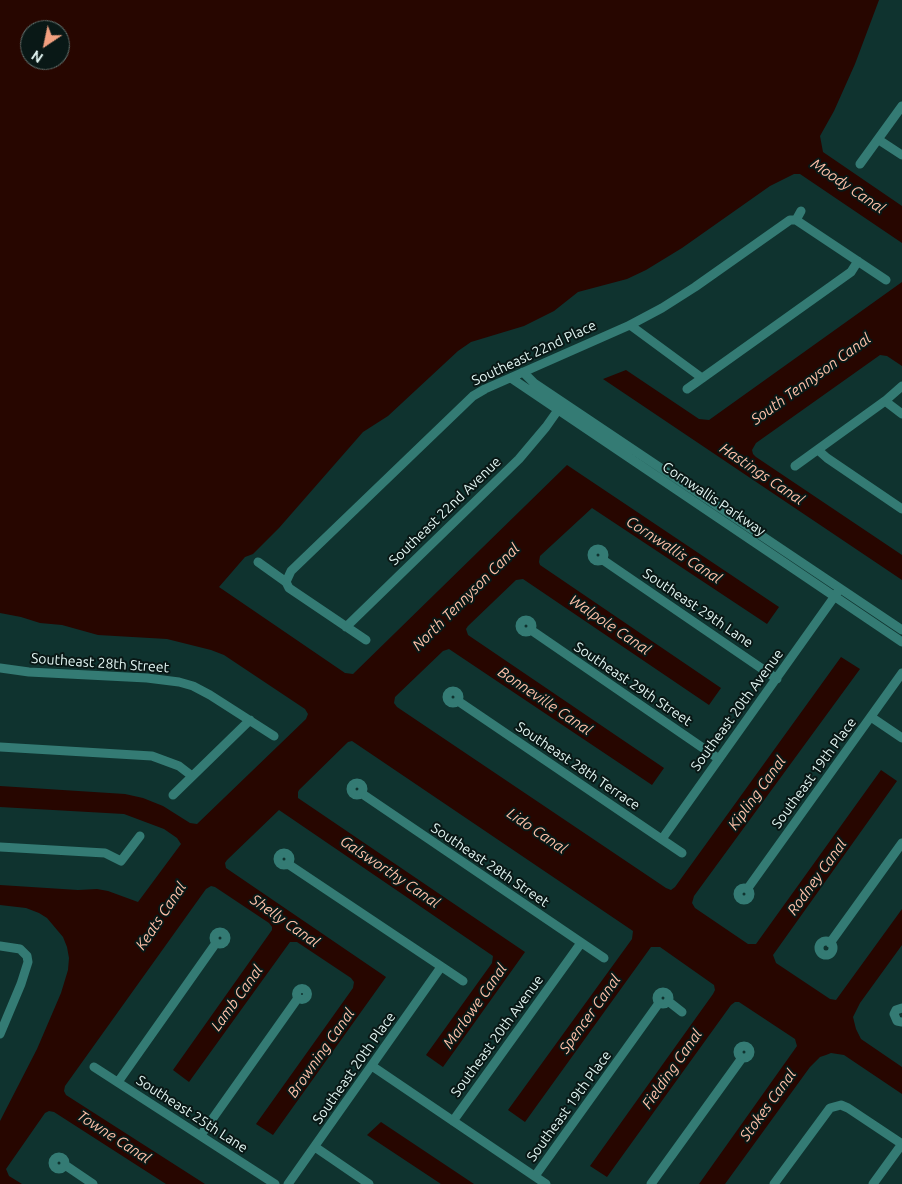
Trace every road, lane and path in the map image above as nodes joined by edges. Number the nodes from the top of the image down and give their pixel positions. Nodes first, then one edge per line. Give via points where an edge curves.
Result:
1 (902, 106) edge
2 (879, 140) junction
3 (902, 155) edge
4 (860, 164) dead end
5 (801, 210) dead end
6 (796, 220) junction
7 (858, 261) junction
8 (886, 280) dead end
9 (630, 324) junction
10 (523, 372) junction
11 (511, 378) junction
12 (702, 378) junction
13 (902, 386) edge
14 (687, 389) dead end
15 (885, 401) junction
16 (558, 410) junction
17 (902, 414) edge
18 (818, 450) junction
19 (795, 466) dead end
20 (713, 502) junction
21 (902, 509) edge
22 (708, 511) junction
23 (603, 560) dead end
24 (258, 562) dead end
25 (286, 582) junction
26 (841, 589) junction
27 (835, 597) junction
28 (346, 627) junction
29 (531, 630) dead end
30 (902, 630) edge
31 (366, 640) dead end
32 (902, 642) edge
33 (0, 668) edge
34 (902, 673) edge
35 (777, 679) junction
36 (458, 701) dead end
37 (871, 717) junction
38 (250, 720) junction
39 (274, 736) dead end
40 (902, 738) edge
41 (0, 747) edge
42 (719, 759) junction
43 (192, 776) junction
44 (361, 793) dead end
45 (173, 795) dead end
46 (140, 836) dead end
47 (662, 839) junction
48 (902, 843) edge
49 (0, 847) edge
50 (682, 853) dead end
51 (288, 864) dead end
52 (748, 888) dead end
53 (216, 943) dead end
54 (581, 943) junction
55 (830, 943) dead end
56 (0, 946) edge
57 (604, 958) dead end
58 (442, 967) junction
59 (463, 982) dead end
60 (298, 998) dead end
61 (902, 1008) edge
62 (682, 1012) dead end
63 (902, 1022) edge
64 (0, 1034) edge
65 (742, 1058) dead end
66 (372, 1066) junction
67 (94, 1067) dead end
68 (118, 1082) junction
69 (453, 1121) junction
70 (201, 1135) junction
71 (902, 1144) edge
72 (315, 1147) junction
73 (65, 1165) dead end
74 (535, 1176) junction
75 (94, 1184) edge
76 (275, 1184) edge
77 (288, 1184) edge
78 (369, 1184) edge
79 (546, 1184) edge
80 (651, 1184) edge
81 (774, 1184) edge
82 (873, 1184) edge

1 - 2 street
2 - 3 street
2 - 4 street
5 - 6 street
6 - 7 street
6 - 9 street, Southeast 22nd Place via 790,220 677,300
7 - 8 street
7 - 12 street via 851,272
9 - 10 street, Southeast 22nd Place
9 - 12 street
10 - 11 street, Southeast 22nd Place
10 - 20 street, Cornwallis Parkway via 534,383
11 - 16 street, Cornwallis Parkway
11 - 25 street, Southeast 22nd Place via 485,389 463,404 291,571
12 - 14 street
13 - 15 street
15 - 17 street
15 - 18 street
16 - 22 street, Cornwallis Parkway
16 - 28 street, Southeast 22nd Avenue via 519,459
18 - 19 street
18 - 21 street
20 - 22 street
20 - 26 street, Cornwallis Parkway
22 - 27 street, Cornwallis Parkway
23 - 35 street, Southeast 29th Lane
24 - 25 street
25 - 28 street via 289,588
26 - 27 street, Southeast 20th Avenue
26 - 30 street, Cornwallis Parkway
27 - 32 street, Cornwallis Parkway
27 - 35 street, Southeast 20th Avenue
28 - 31 street
29 - 42 street, Southeast 29th Street
33 - 38 street, Southeast 28th Street via 179,682 210,695
34 - 37 street, Southeast 19th Place
35 - 42 street, Southeast 20th Avenue
36 - 47 street, Southeast 28th Terrace
37 - 40 street
37 - 52 street, Southeast 19th Place
38 - 39 street, Southeast 28th Street
38 - 43 street
41 - 43 street via 152,756 179,766
42 - 47 street, Southeast 20th Avenue
43 - 45 street
44 - 54 street, Southeast 28th Street
46 - 49 street via 121,861 97,852
47 - 50 street, Southeast 28th Terrace
48 - 55 street
51 - 58 street
53 - 68 street
54 - 57 street, Southeast 28th Street
54 - 69 street, Southeast 20th Avenue
56 - 64 street via 20,949 28,962
58 - 59 street
58 - 66 street, Southeast 20th Place
60 - 70 street
61 - 63 street via 894,1014 897,1021
62 - 74 street, Southeast 19th Place via 663,1002
65 - 80 street
66 - 69 street
66 - 72 street, Southeast 20th Place
67 - 68 street, Southeast 25th Lane
68 - 70 street, Southeast 25th Lane
69 - 74 street
70 - 76 street, Southeast 25th Lane
71 - 81 street via 848,1108 841,1105 830,1108
71 - 82 street
72 - 77 street, Southeast 20th Place
72 - 78 street
73 - 75 street
74 - 79 street

